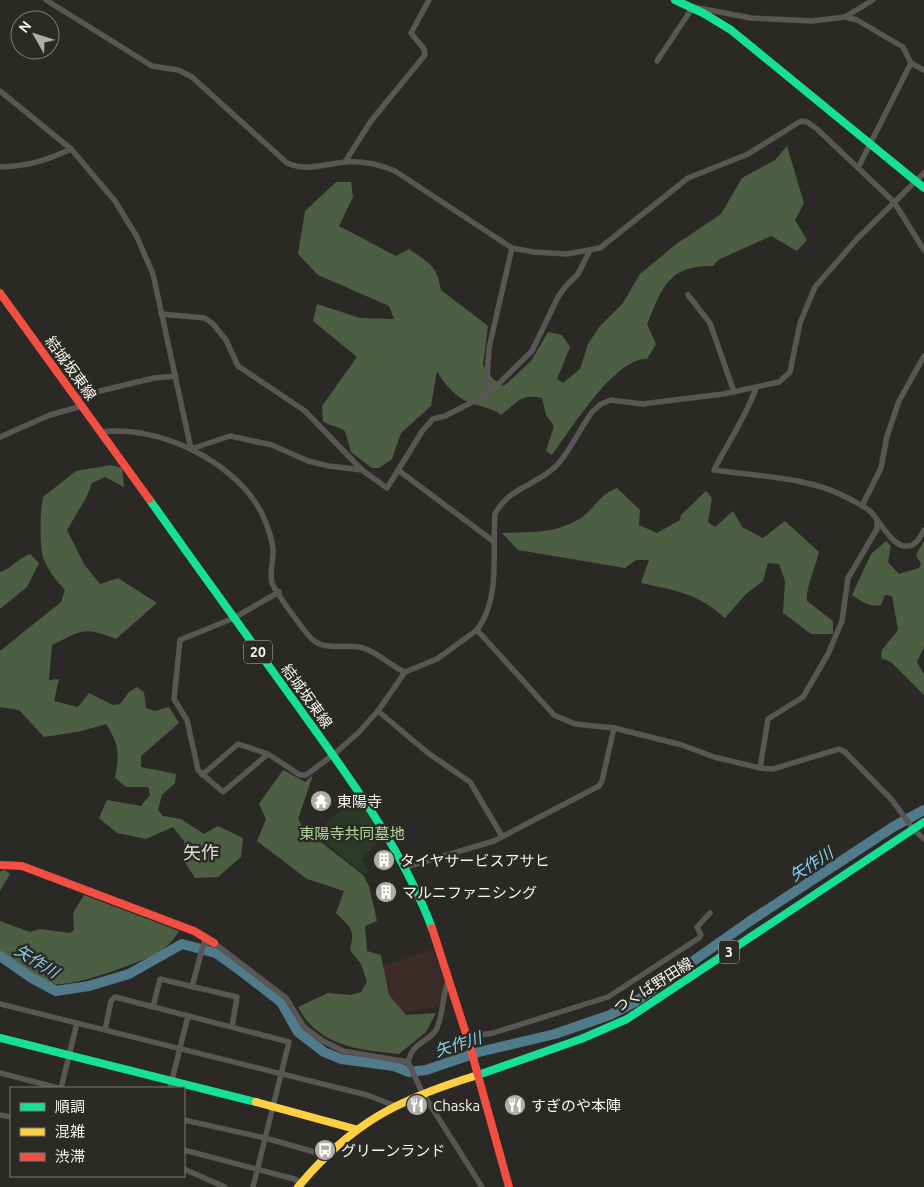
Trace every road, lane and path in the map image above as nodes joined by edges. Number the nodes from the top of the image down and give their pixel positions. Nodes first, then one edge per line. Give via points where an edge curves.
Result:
1 (46, 0) edge
2 (429, 0) edge
3 (675, 0) edge
4 (873, 0) edge
5 (693, 8) junction
6 (845, 17) junction
7 (657, 61) dead end
8 (911, 63) junction
9 (924, 70) edge
10 (0, 91) edge
11 (871, 144) junction
12 (71, 148) junction
13 (345, 162) junction
14 (0, 166) edge
15 (858, 168) junction
16 (924, 173) edge
17 (916, 181) junction
18 (924, 188) edge
19 (894, 202) junction
20 (512, 248) junction
21 (924, 250) edge
22 (589, 252) junction
23 (0, 293) edge
24 (688, 295) dead end
25 (161, 314) junction
26 (924, 356) edge
27 (176, 376) junction
28 (756, 388) junction
29 (734, 392) junction
30 (486, 395) junction
31 (75, 397) junction
32 (82, 406) junction
33 (100, 432) junction
34 (0, 438) edge
35 (191, 449) junction
36 (362, 470) junction
37 (398, 470) junction
38 (862, 506) junction
39 (878, 523) junction
40 (924, 530) edge
41 (493, 542) junction
42 (279, 592) junction
43 (234, 618) junction
44 (477, 630) junction
45 (405, 672) junction
46 (378, 711) junction
47 (614, 728) junction
48 (268, 754) junction
49 (333, 755) junction
50 (760, 768) junction
51 (202, 775) junction
52 (924, 822) edge
53 (911, 826) junction
54 (502, 836) junction
55 (924, 839) edge
56 (0, 865) edge
57 (406, 867) junction
58 (710, 913) dead end
59 (214, 942) junction
60 (450, 979) junction
61 (192, 987) junction
62 (0, 1004) edge
63 (153, 1007) junction
64 (188, 1016) junction
65 (77, 1024) junction
66 (232, 1027) junction
67 (105, 1030) junction
68 (0, 1038) edge
69 (469, 1040) junction
70 (180, 1049) junction
71 (70, 1055) junction
72 (410, 1064) junction
73 (0, 1073) edge
74 (281, 1075) junction
75 (478, 1075) junction
76 (171, 1084) edge
77 (56, 1087) edge
78 (60, 1087) edge
79 (185, 1087) edge
80 (185, 1087) edge
81 (422, 1092) junction
82 (393, 1105) junction
83 (273, 1106) junction
84 (185, 1120) edge
85 (355, 1129) junction
86 (265, 1138) junction
87 (185, 1150) edge
88 (325, 1155) junction
89 (185, 1169) edge
90 (258, 1169) junction
91 (299, 1185) edge
92 (225, 1187) edge
93 (253, 1187) edge
94 (482, 1187) edge
95 (509, 1187) edge

1 - 13 street via 152,66 178,70 192,77 287,163 304,169
2 - 13 street via 411,33 425,55 371,121
3 - 5 main road
4 - 6 street
5 - 6 street via 793,21
5 - 7 street
5 - 11 main road via 739,37
6 - 8 street via 876,29 903,47
8 - 9 street
8 - 11 street
10 - 12 street
11 - 15 street
11 - 17 main road
12 - 14 street via 44,162
12 - 25 street via 115,201 137,238 153,274
13 - 20 street via 379,164 395,171
15 - 19 street
15 - 22 street via 817,129 800,121 748,154 688,178 609,242
16 - 17 street
17 - 18 main road
17 - 19 street
19 - 21 street
19 - 28 street via 814,287 800,324 790,372 779,382
20 - 22 street via 567,254
20 - 30 street via 489,348
22 - 30 street via 578,274 558,297 532,350
23 - 31 main road, 結城坂東線 / 20
24 - 29 street via 710,323
25 - 27 street
25 - 36 street via 206,318 214,324 238,366 305,411
26 - 38 street via 899,401 887,436 881,468
27 - 31 street via 154,378
27 - 35 street
28 - 29 street
28 - 38 street via 748,412 734,430 714,470 818,487 837,492
29 - 41 street via 642,404 617,399 600,404 556,466 501,503 495,514
30 - 37 street via 478,402 433,419
31 - 32 main road, 結城坂東線 / 20
32 - 33 main road, 結城坂東線 / 20
32 - 34 street via 50,415
33 - 35 street via 119,430 152,434
33 - 43 main road, 結城坂東線 / 20
35 - 36 street via 230,436 272,445 308,461
35 - 42 street via 228,474 255,501 264,517 273,548 272,583
36 - 37 street via 387,488
37 - 41 street
38 - 39 street
39 - 40 street via 906,547 916,543
39 - 50 street via 848,578 842,621 828,654 803,697 768,719
41 - 44 street via 490,609
42 - 43 street
42 - 45 street via 311,639 321,646 362,647
43 - 49 main road, 結城坂東線 / 20
43 - 51 street via 180,640 174,699 187,720 198,770
44 - 45 street via 437,658
44 - 47 street via 554,715 575,724
45 - 46 street
46 - 49 street
46 - 54 street via 428,753 470,782
47 - 50 street
47 - 54 street via 599,786
48 - 49 street via 300,775 306,775
48 - 51 street via 238,744
48 - 51 street via 223,792
49 - 57 main road, 結城坂東線 / 20 via 383,827
50 - 53 street via 773,769 840,749 902,812
52 - 53 main road, つくば野田線 / 3
53 - 55 street
53 - 75 main road, つくば野田線 / 3 via 627,1018 572,1043
54 - 57 street
56 - 59 main road via 22,866 194,931
57 - 60 main road, 結城坂東線 / 20 via 430,920
58 - 69 street via 697,927 699,938 612,995
59 - 61 street via 204,942
59 - 72 street via 286,998 304,1027 323,1041 342,1051
60 - 69 main road, 結城坂東線 / 20
60 - 72 street via 445,987 437,1028 410,1055
61 - 63 street via 160,979
61 - 66 street via 237,997
62 - 65 street
63 - 64 street
63 - 67 street via 115,997 111,1001
64 - 66 street
64 - 70 street
65 - 67 street
65 - 71 street
66 - 74 street via 289,1042
67 - 70 street
68 - 71 main road
69 - 75 main road, 結城坂東線 / 20
70 - 74 street
70 - 76 street
71 - 76 main road
71 - 78 street
72 - 81 street
73 - 77 street
74 - 82 street via 367,1095
74 - 83 street
75 - 81 main road, つくば野田線
75 - 95 main road
76 - 80 main road
79 - 83 main road
81 - 82 main road, つくば野田線
81 - 94 street
82 - 85 main road, つくば野田線
83 - 85 main road
83 - 86 street
84 - 86 street
85 - 88 main road, つくば野田線
86 - 88 street
86 - 90 street
87 - 90 street
88 - 91 main road, つくば野田線
89 - 92 street
90 - 91 street via 294,1179
90 - 93 street

